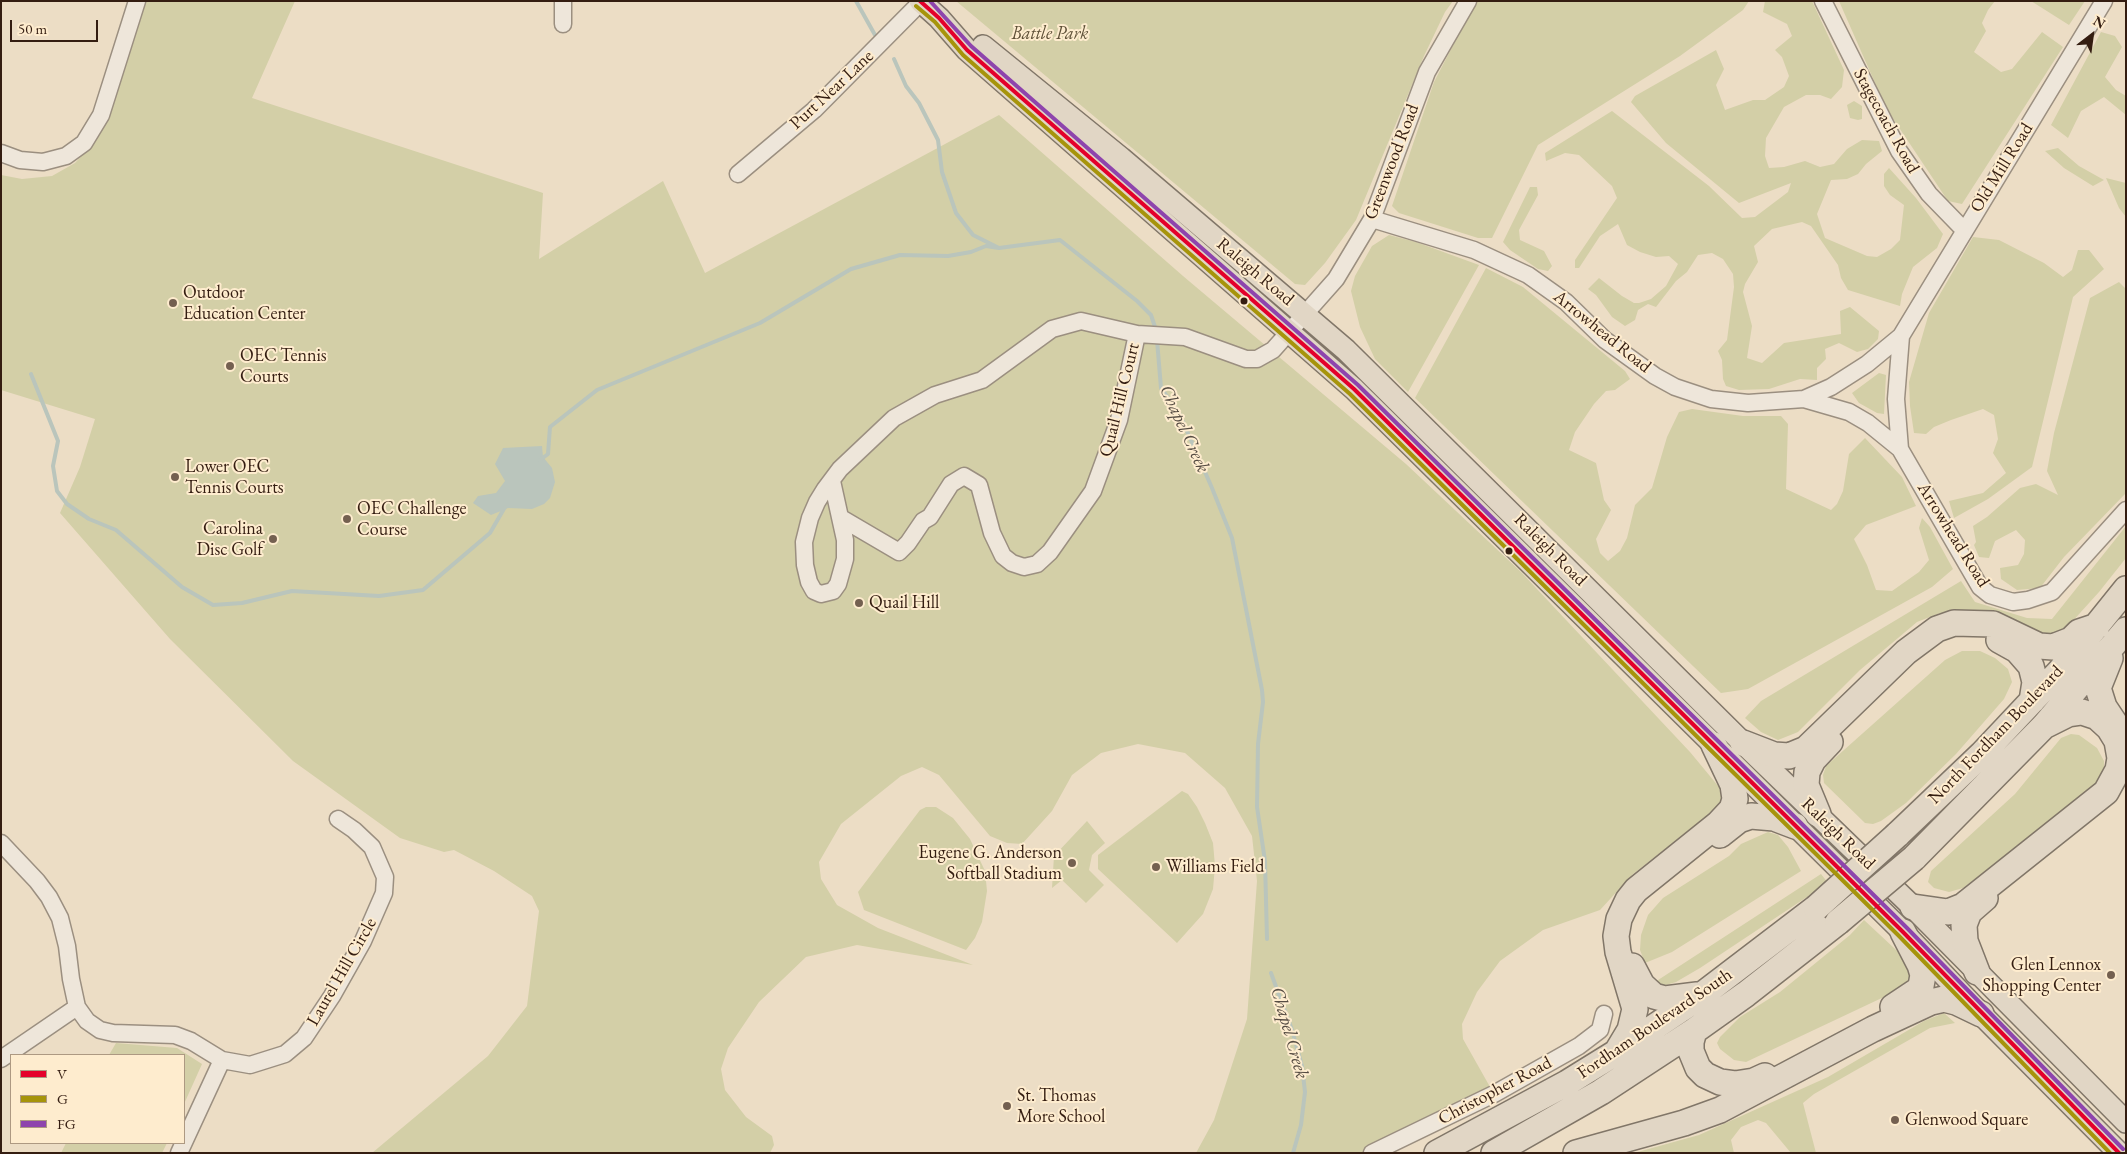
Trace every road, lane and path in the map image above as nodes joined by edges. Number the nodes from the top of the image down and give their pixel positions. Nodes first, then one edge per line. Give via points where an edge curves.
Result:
1 (137, 1) edge
2 (563, 1) edge
3 (1468, 1) edge
4 (1822, 1) edge
5 (2104, 1) edge
6 (921, 2) edge
7 (939, 18) junction
8 (563, 24) dead end
9 (1, 153) edge
10 (738, 174) dead end
11 (1372, 219) junction
12 (1964, 230) junction
13 (1305, 314) junction
14 (1290, 331) junction
15 (1153, 334) junction
16 (1902, 336) junction
17 (1804, 399) junction
18 (1900, 449) junction
19 (832, 480) junction
20 (2126, 510) edge
21 (841, 518) junction
22 (2126, 589) edge
23 (2097, 626) junction
24 (2126, 631) edge
25 (2032, 700) junction
26 (2044, 726) junction
27 (1743, 743) junction
28 (2126, 743) edge
29 (1714, 745) junction
30 (2126, 774) edge
31 (1818, 814) junction
32 (338, 819) dead end
33 (1796, 826) junction
34 (1, 843) edge
35 (1856, 872) joint
36 (1876, 889) joint
37 (1913, 907) junction
38 (1903, 932) junction
39 (1977, 972) junction
40 (1999, 994) junction
41 (1702, 995) junction
42 (77, 1007) junction
43 (1604, 1014) dead end
44 (1981, 1014) junction
45 (1694, 1031) junction
46 (1617, 1052) junction
47 (1, 1059) edge
48 (222, 1060) junction
49 (2126, 1122) edge
50 (185, 1142) edge
51 (1372, 1153) edge
52 (1437, 1153) edge
53 (1494, 1153) edge
54 (1576, 1153) edge
55 (2119, 1153) edge

1 - 9 street via 101,115 84,143 66,156 44,162 20,160
2 - 8 street
3 - 11 street, Greenwood Road via 1427,72
4 - 12 street, Stagecoach Road via 1899,151 1929,194
5 - 12 street, Old Mill Road
6 - 7 main road, Raleigh Road
6 - 10 street, Purt Near Lane via 814,110
7 - 13 main road, Raleigh Road via 973,38 1003,62
7 - 14 main road, Raleigh Road via 967,50
11 - 13 street, Greenwood Road via 1336,279
11 - 17 street, Arrowhead Road via 1474,250 1528,275 1566,302 1605,340 1654,376 1675,387 1711,398 1748,403
12 - 16 street, Old Mill Road
13 - 14 street, Greenwood Road
13 - 27 main road, Raleigh Road via 1486,487
14 - 15 street, Quail Hill Court via 1273,350 1251,359 1185,336
14 - 29 main road, Raleigh Road via 1466,498
15 - 19 street, Quail Hill Court via 1081,321 1052,329 982,380 935,395 894,418
15 - 21 street, Quail Hill Court via 1093,491 1050,552 1037,564 1024,567 1003,556 992,533 979,485 964,476 951,484 930,517 922,521 899,552
16 - 17 street, Old Mill Road via 1868,364
16 - 18 street, Old Mill Road via 1896,400
17 - 18 street, Arrowhead Road via 1849,412
18 - 20 street, Arrowhead Road via 1980,587 1990,595 2013,602 2052,592
19 - 21 street, Quail Hill Court
19 - 21 street, Quail Hill Court via 810,518 804,542 804,565 809,582 814,591 821,594 833,591 843,573 845,540
22 - 23 highway, North Fordham Boulevard
23 - 25 highway, North Fordham Boulevard
23 - 27 highway via 2079,632 2071,640 2054,647 2039,646 1993,624 1954,623 1937,629 1906,652 1806,750 1789,756 1774,756
24 - 26 highway, North Fordham Boulevard
24 - 28 highway via 2107,664 2098,688 2104,707
25 - 31 highway via 2035,682 2031,666 2009,645 1986,636 1968,635 1935,645 1813,760 1807,772 1806,785
25 - 35 highway, North Fordham Boulevard, bridge via 1982,754
26 - 36 highway, North Fordham Boulevard, bridge via 1914,858
26 - 37 highway via 2068,714 2082,712 2097,717 2109,728 2117,741 2120,758 2118,770 2106,792 1963,906 1948,912
27 - 31 main road, Raleigh Road
29 - 33 main road, Raleigh Road
29 - 46 highway via 1733,785 1733,806 1718,824 1636,890 1619,919 1618,952 1635,1009 1630,1030
30 - 39 highway via 2118,791 2107,803 1969,912 1964,934
31 - 37 main road, Raleigh Road
32 - 48 street, Laurel Hill Circle via 372,847 385,877 384,893 363,941 304,1038 285,1054 269,1060 250,1065
33 - 38 main road, Raleigh Road
33 - 41 highway via 1762,816 1739,820 1650,892 1634,912 1627,928 1626,946 1630,962 1645,990 1661,999
34 - 42 street via 49,896 60,918
35 - 41 highway, Fordham Boulevard South, bridge via 1816,908
36 - 45 highway, Fordham Boulevard South, bridge via 1754,988
37 - 39 main road, Raleigh Road
38 - 40 main road via 1978,993 1990,997
38 - 44 main road, Raleigh Road
38 - 45 highway via 1922,970 1921,986 1917,991 1910,998 1754,1081 1734,1084 1705,1075 1698,1068 1691,1051
39 - 40 main road, Raleigh Road
40 - 49 main road, Raleigh Road
41 - 46 highway, Fordham Boulevard South
42 - 47 street
42 - 48 street via 87,1021 100,1030 175,1036 191,1041
43 - 51 street, Christopher Road via 1600,1030 1579,1046 1494,1094
44 - 54 highway via 1944,999 1931,1002 1720,1110
44 - 55 main road, Raleigh Road
45 - 53 highway, Fordham Boulevard South via 1601,1092
46 - 52 highway, Fordham Boulevard South via 1567,1083
48 - 50 street

